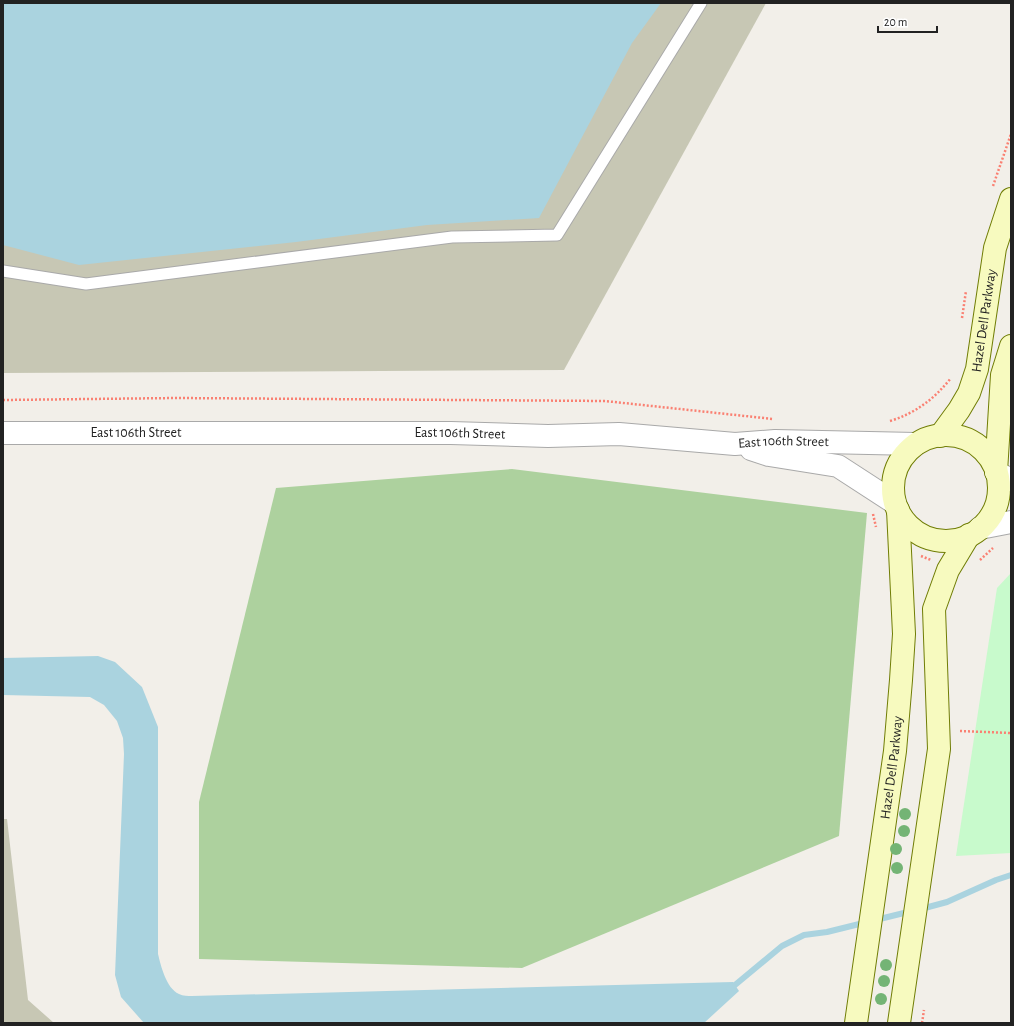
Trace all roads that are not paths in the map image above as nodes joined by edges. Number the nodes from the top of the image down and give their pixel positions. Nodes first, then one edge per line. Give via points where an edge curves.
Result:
1 (701, 3) edge
2 (1011, 199) edge
3 (3, 271) edge
4 (1011, 346) edge
5 (3, 433) edge
6 (940, 436) junction
7 (735, 444) junction
8 (916, 444) junction
9 (1004, 476) edge
10 (896, 507) junction
11 (1011, 522) edge
12 (975, 532) junction
13 (856, 1023) edge
14 (899, 1023) edge

1 - 3 lane via 557,235 452,237 86,284
2 - 6 main road, Hazel Dell Parkway via 995,248 978,369 969,393
4 - 9 main road, Hazel Dell Parkway via 1002,375
5 - 7 street, East 106th Street via 451,433 548,436 619,434
6 - 8 main road
6 - 9 main road via 958,437 974,444 988,456
7 - 8 street, East 106th Street via 775,441
7 - 10 street via 769,455 838,466
8 - 10 main road via 898,464 893,490
9 - 12 main road via 989,519
10 - 12 main road via 912,529 934,540 958,540
10 - 13 main road, Hazel Dell Parkway via 902,557 902,680 895,751
11 - 12 street
12 - 14 main road via 948,570 934,609 939,749

